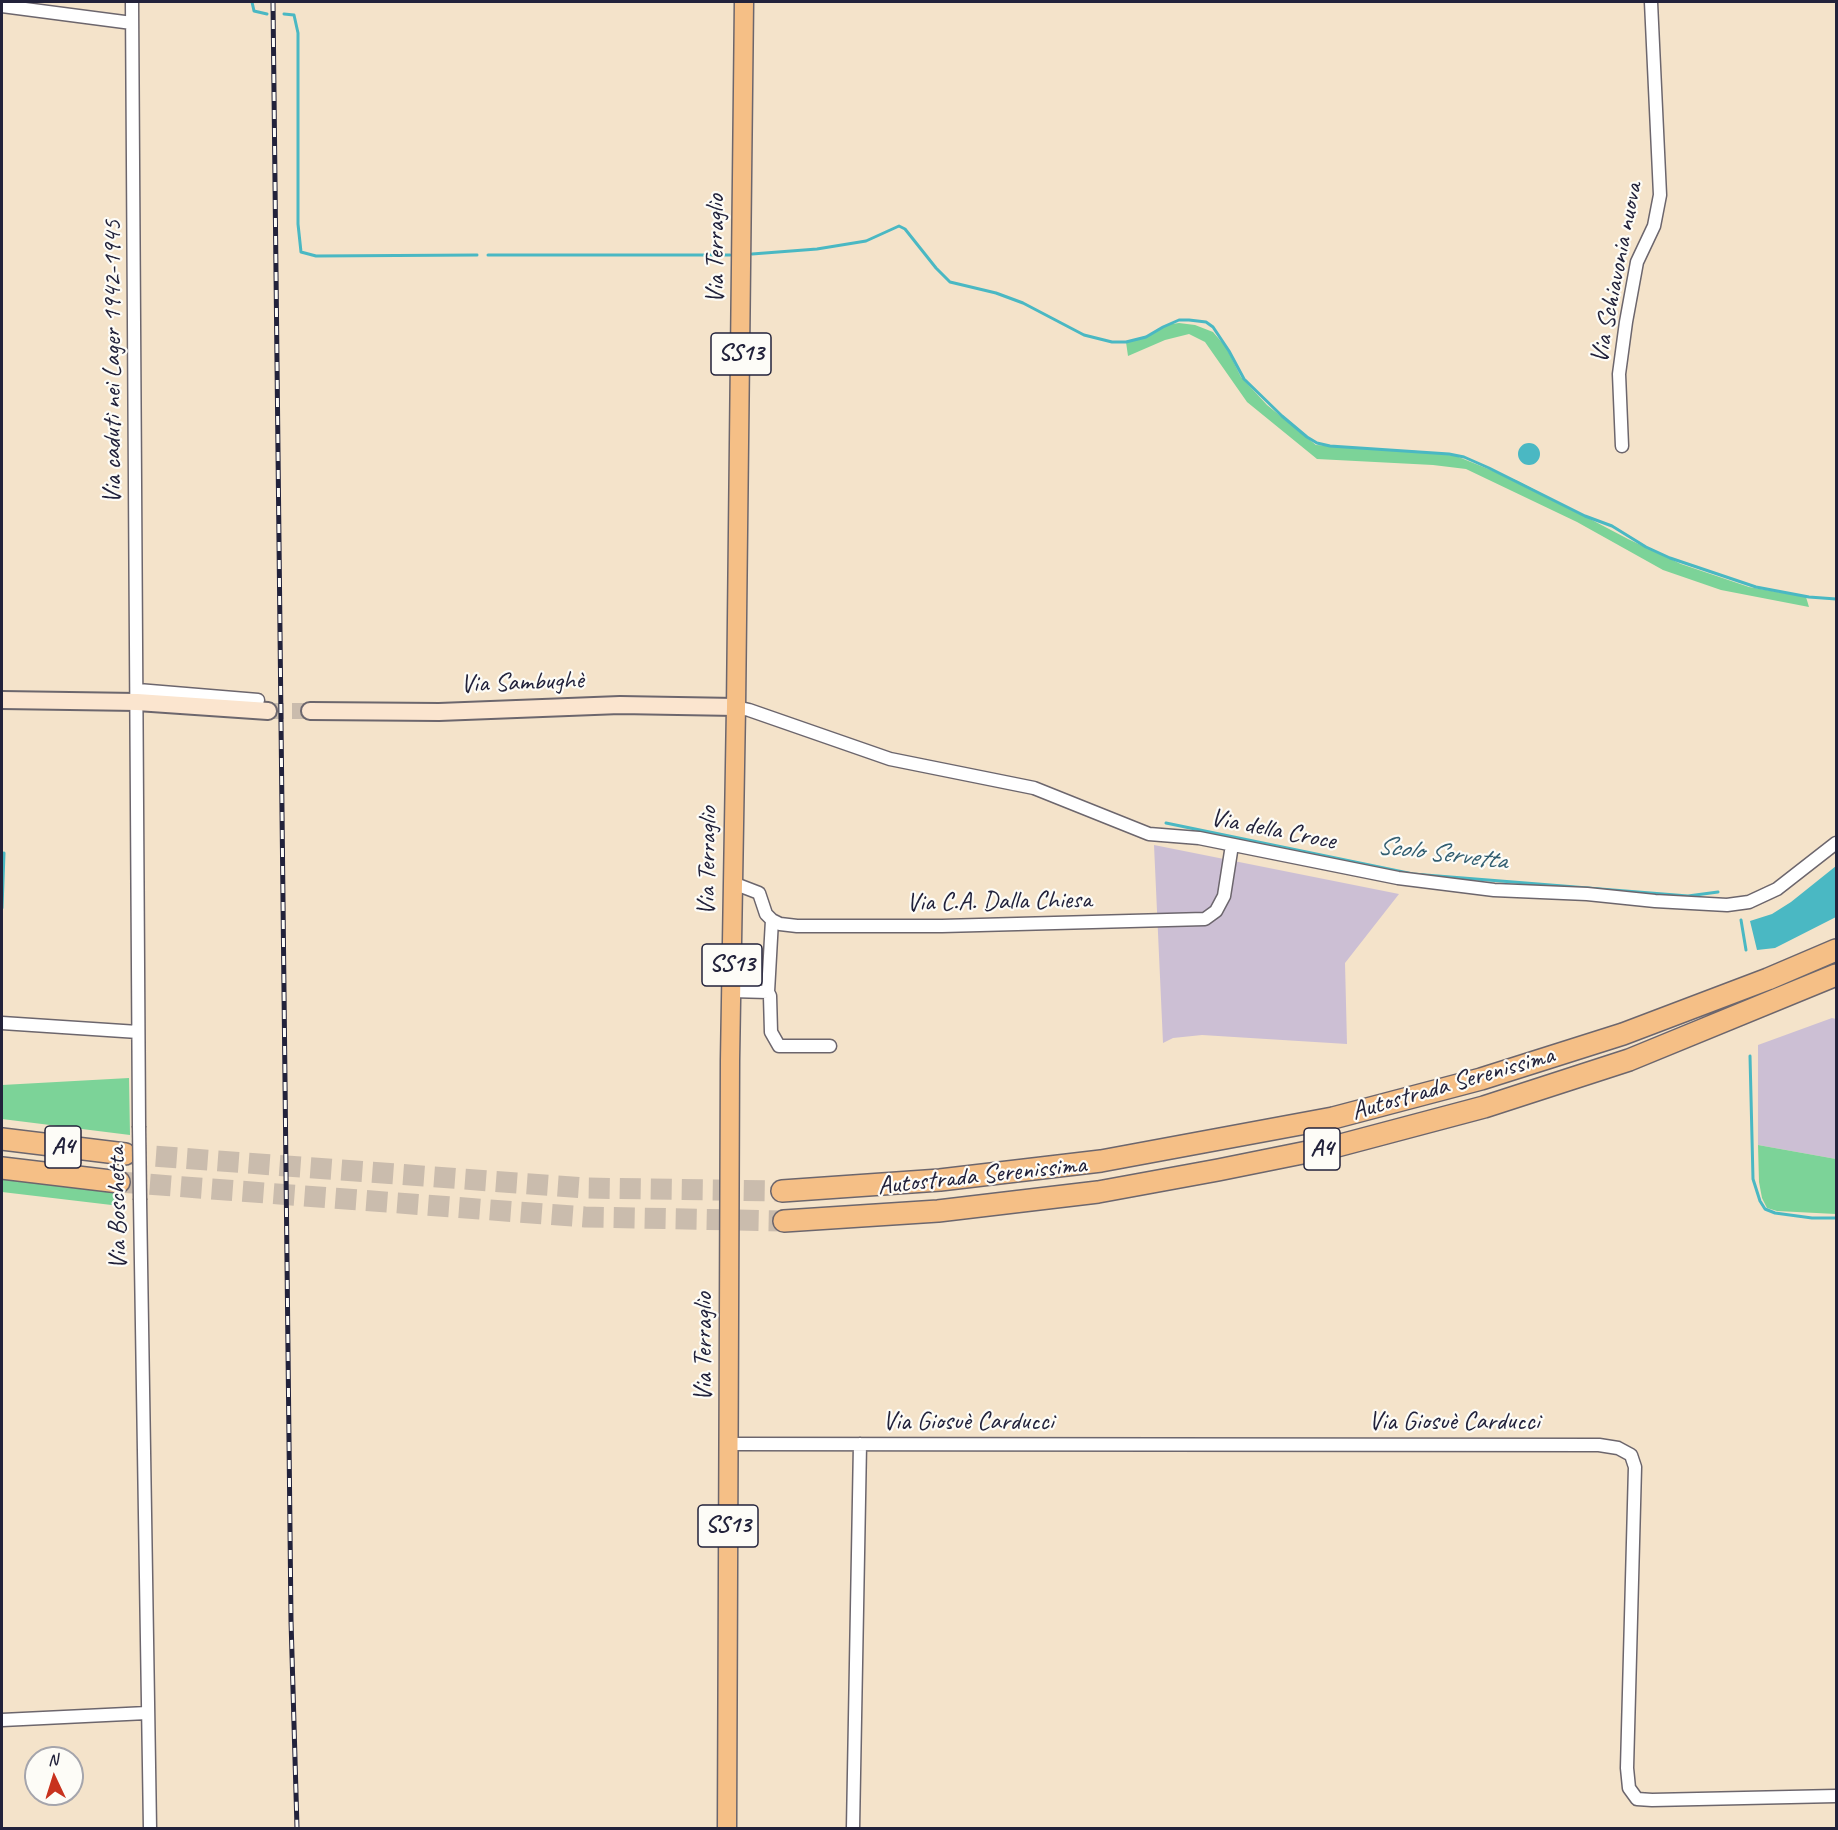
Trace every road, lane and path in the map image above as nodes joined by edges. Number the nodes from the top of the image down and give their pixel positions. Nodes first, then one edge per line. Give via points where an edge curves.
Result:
1 (132, 2) edge
2 (744, 2) edge
3 (1651, 2) edge
4 (2, 6) edge
5 (132, 22) junction
6 (1622, 446) dead end
7 (137, 696) junction
8 (2, 700) edge
9 (263, 706) tunnel mouth
10 (736, 707) junction
11 (310, 711) tunnel mouth
12 (1836, 843) edge
13 (1232, 845) junction
14 (733, 883) junction
15 (772, 920) junction
16 (1836, 950) edge
17 (1836, 975) edge
18 (731, 991) junction
19 (768, 992) junction
20 (2, 1023) edge
21 (138, 1032) junction
22 (830, 1046) dead end
23 (2, 1140) edge
24 (125, 1154) tunnel mouth
25 (2, 1168) edge
26 (119, 1182) tunnel mouth
27 (782, 1191) tunnel mouth
28 (784, 1221) tunnel mouth
29 (729, 1444) junction
30 (860, 1444) junction
31 (147, 1713) junction
32 (2, 1720) edge
33 (1836, 1796) edge
34 (150, 1828) edge
35 (727, 1828) edge
36 (853, 1828) edge

1 - 5 street, Via caduti nei Lager 1942-1945
2 - 10 main road, Via Terraglio / SS13
3 - 6 street, Via Schiavonia nuova via 1660,195 1654,225 1637,262 1626,322 1619,374
4 - 5 street
5 - 7 street, Via caduti nei Lager 1942-1945
7 - 8 street
7 - 9 street
7 - 21 street, Via Boschetta
10 - 11 street, Via Sambughè via 620,705 439,712
10 - 13 street, Via della Croce via 890,759 1034,788 1149,834
10 - 14 main road, Via Terraglio / SS13
12 - 13 street, Via della Croce via 1777,889 1749,902 1722,906 1494,890 1398,878
13 - 15 street, Via C.A. Dalla Chiesa via 1224,896 1216,911 1205,919 844,927 797,926
14 - 15 street via 759,893
14 - 18 main road, Via Terraglio / SS13
15 - 19 street
16 - 27 highway, Autostrada Serenissima / A4 via 1623,1034 1481,1079 1333,1119 1101,1161 940,1180
17 - 28 highway, Autostrada Serenissima / A4 via 1629,1060 1484,1107 1337,1146 1098,1192 938,1211
18 - 19 street
18 - 29 main road, Via Terraglio / SS13
19 - 22 street via 771,1032 779,1046
20 - 21 street
21 - 31 street, Via Boschetta, bridge
23 - 24 highway, A4
25 - 26 highway, A4
29 - 30 street, Via Giosuè Carducci
29 - 35 main road, Via Terraglio / SS13
30 - 33 street, Via Giosuè Carducci via 1618,1448 1631,1455 1635,1467 1629,1788 1637,1798 1652,1800
30 - 36 street
31 - 32 street
31 - 34 street, Via Boschetta

